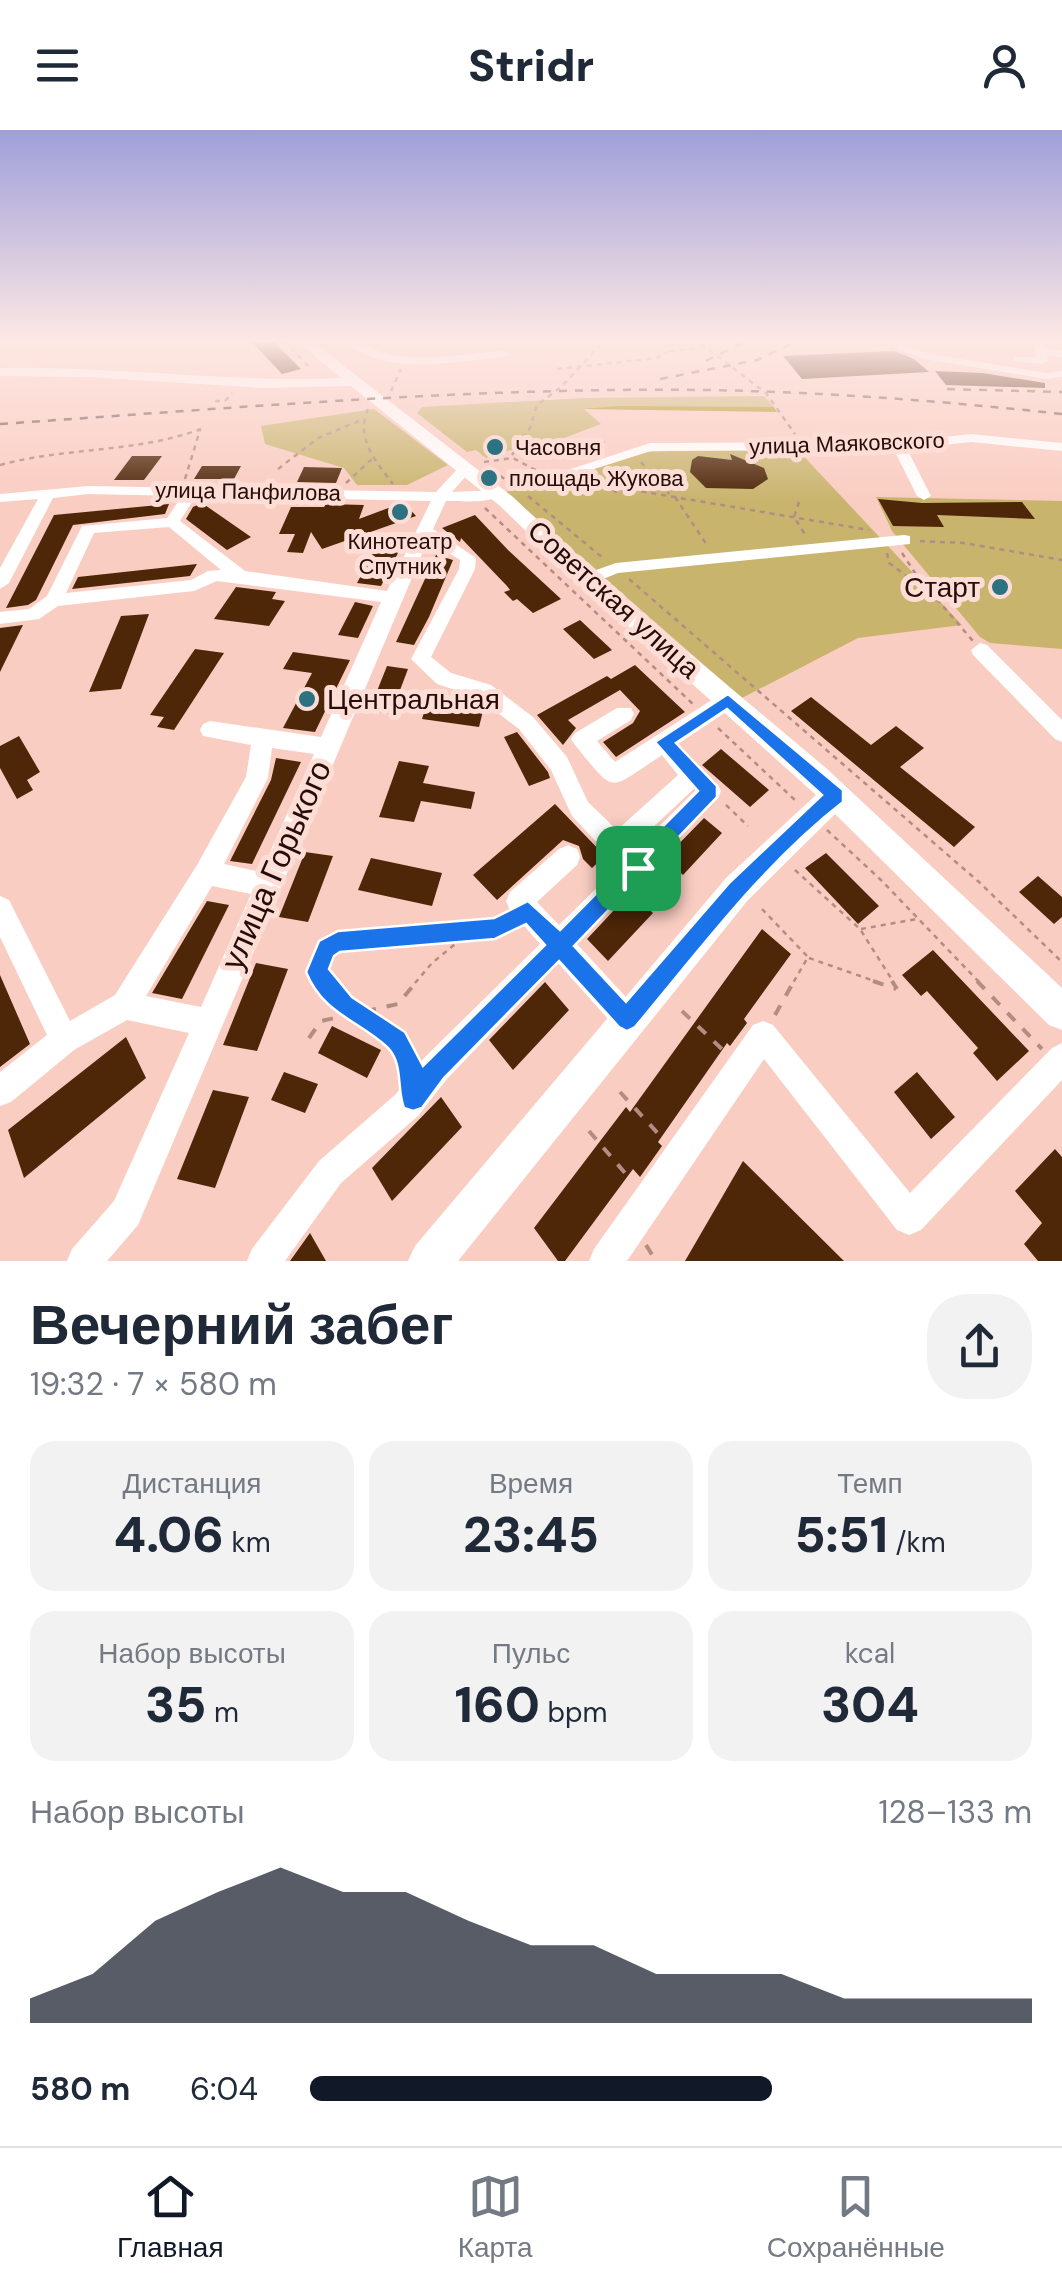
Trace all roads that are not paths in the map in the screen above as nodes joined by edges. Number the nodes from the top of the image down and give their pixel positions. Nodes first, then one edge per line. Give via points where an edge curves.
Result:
1 (368, 394) edge
2 (899, 446) junction
3 (1062, 447) edge
4 (475, 466) junction
5 (154, 478) dead end
6 (182, 488) junction
7 (504, 493) junction
8 (48, 494) junction
9 (442, 494) junction
10 (924, 496) dead end
11 (0, 498) edge
12 (172, 522) junction
13 (425, 531) junction
14 (896, 540) road end
15 (240, 576) junction
16 (1, 579) edge
17 (588, 579) junction
18 (392, 598) junction
19 (54, 600) junction
20 (0, 618) edge
21 (980, 650) road end
22 (1028, 696) junction
23 (1062, 704) edge
24 (716, 708) junction
25 (624, 714) dead end
26 (210, 730) dead end
27 (1062, 733) edge
28 (263, 737) junction
29 (664, 742) junction
30 (328, 747) junction
31 (710, 791) junction
32 (824, 806) junction
33 (616, 846) junction
34 (568, 857) dead end
35 (638, 868) junction
36 (206, 874) junction
37 (267, 885) junction
38 (0, 909) edge
39 (560, 946) junction
40 (125, 1005) junction
41 (1062, 1012) edge
42 (627, 1019) junction
43 (208, 1023) junction
44 (64, 1040) junction
45 (1059, 1061) edge
46 (0, 1091) edge
47 (84, 1261) edge
48 (264, 1261) edge
49 (430, 1261) edge
50 (606, 1261) edge

1 - 4 main road, Советская улица
2 - 3 street, улица Маяковского via 971,438
2 - 7 street, улица Маяковского via 670,446 632,451
2 - 10 street
4 - 7 main road, Советская улица
4 - 9 street, улица Горького
5 - 6 street via 178,478
6 - 8 street, улица Панфилова
6 - 9 street, улица Панфилова
6 - 12 street
7 - 9 street, улица Панфилова
7 - 17 main road, Советская улица
8 - 11 street, улица Панфилова
8 - 16 street
9 - 13 street, улица Горького
12 - 15 street
12 - 19 street via 88,529
13 - 18 street, улица Горького
13 - 33 street via 468,558 421,659 444,679 484,691 526,723 559,764 580,810
14 - 17 street via 616,568
15 - 18 street via 310,594
15 - 19 street
17 - 24 main road, Советская улица
18 - 30 street, улица Горького
19 - 20 street via 33,615
21 - 22 street
22 - 23 street
22 - 27 street
24 - 29 street
24 - 32 main road, Советская улица
25 - 29 street via 582,739 613,774
26 - 28 street
28 - 30 street
28 - 36 street via 257,778
29 - 31 street
30 - 37 street, улица Горького
31 - 33 street
31 - 35 street
32 - 41 main road, Советская улица
32 - 42 main road via 737,889
33 - 35 street
34 - 39 street via 518,901
35 - 39 street
36 - 37 street
36 - 40 street
37 - 43 street, улица Горького
38 - 44 street
39 - 42 street
39 - 48 street via 413,1099 330,1172
40 - 43 street
40 - 44 street
42 - 49 main road
43 - 47 street, улица Горького via 126,1213
44 - 46 street
45 - 50 street via 909,1218 762,1035

